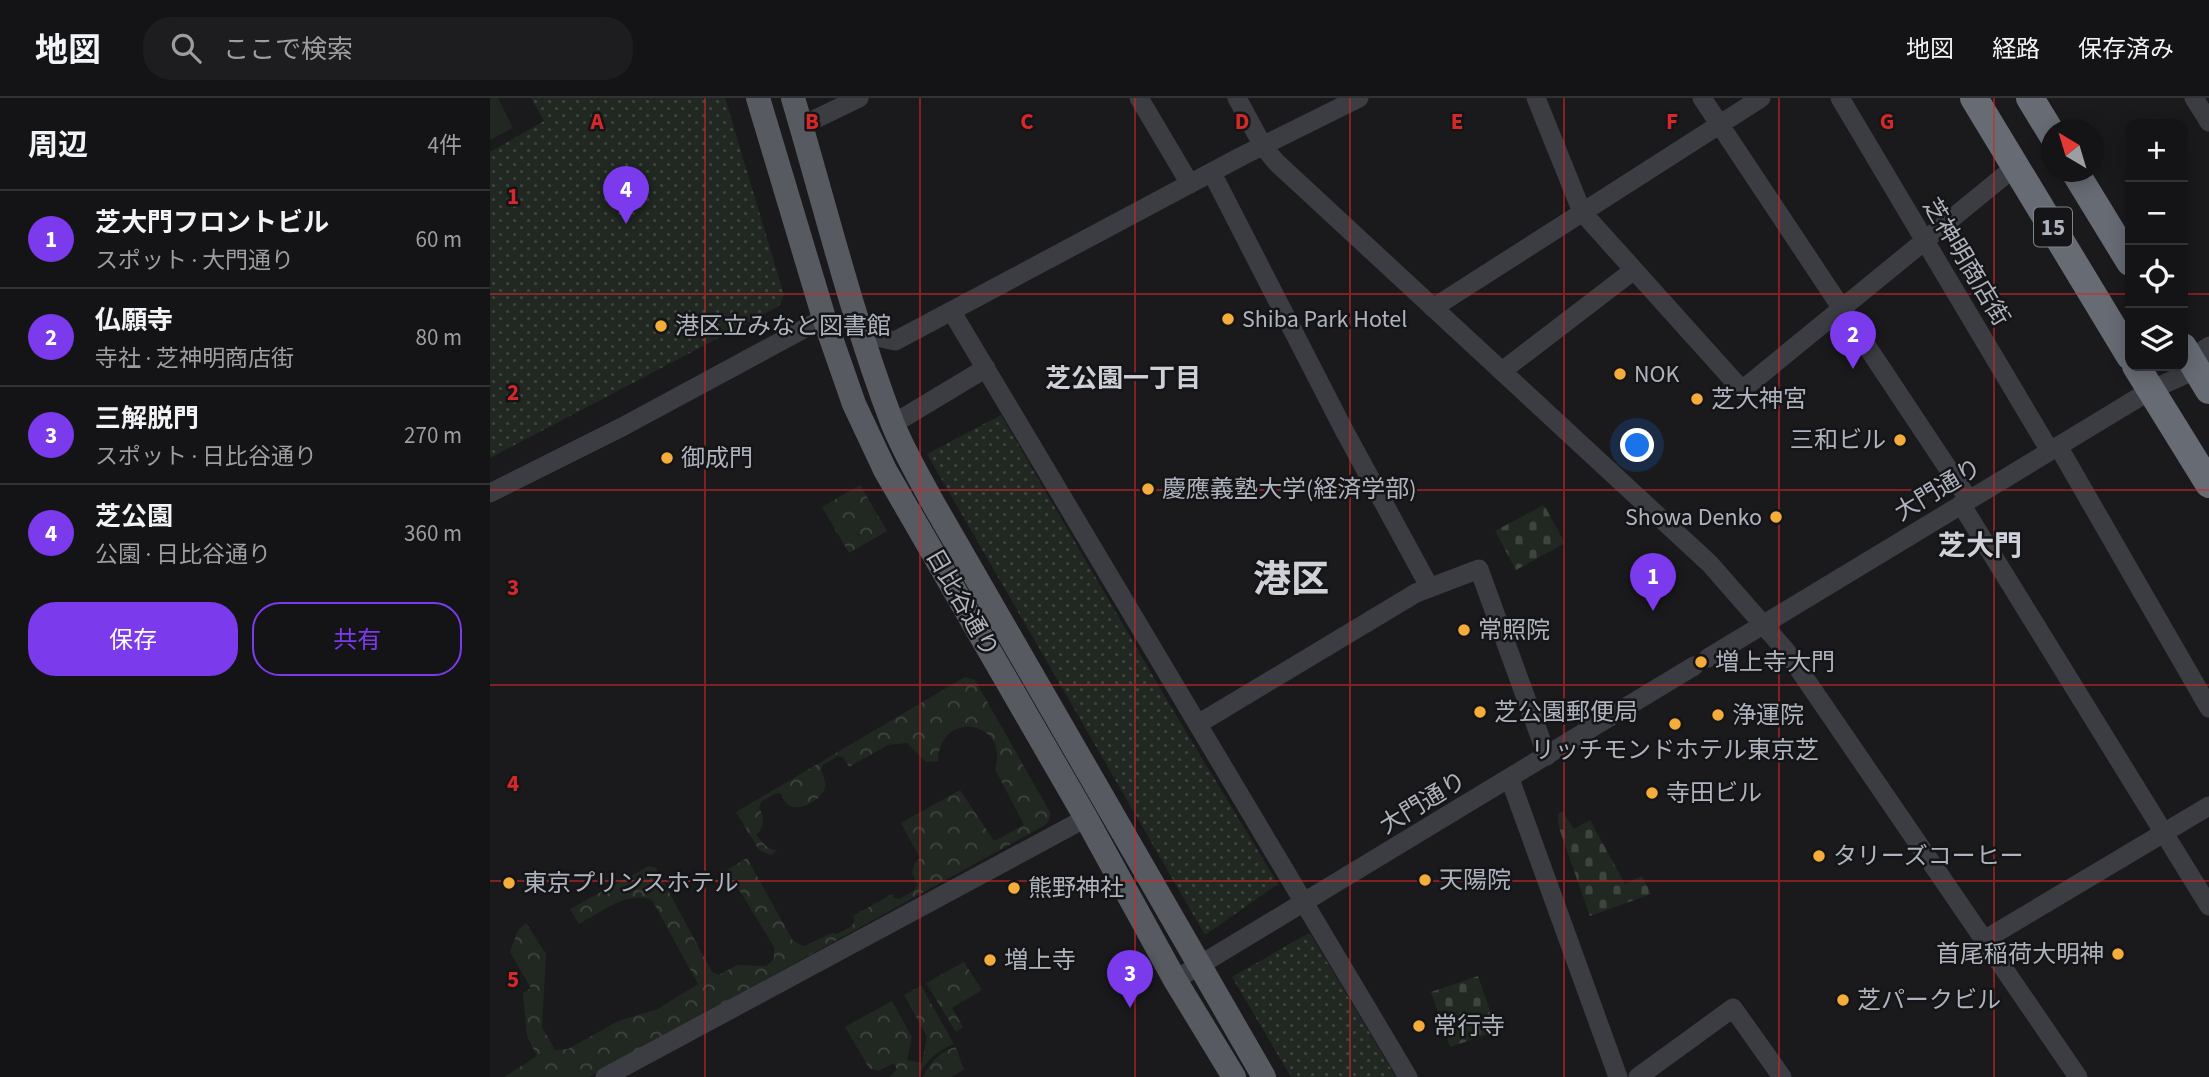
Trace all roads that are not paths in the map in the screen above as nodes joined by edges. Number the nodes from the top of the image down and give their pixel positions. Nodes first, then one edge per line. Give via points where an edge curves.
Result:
1 (758, 98) edge
2 (793, 98) edge
3 (859, 98) edge
4 (1139, 98) edge
5 (1237, 98) edge
6 (1359, 98) edge
7 (1536, 98) edge
8 (1702, 98) edge
9 (1760, 98) edge
10 (1840, 98) edge
11 (1974, 98) edge
12 (2029, 98) edge
13 (2194, 98) edge
14 (2042, 119) edge
15 (2209, 122) edge
16 (1720, 124) junction
17 (801, 125) junction
18 (1263, 146) junction
19 (2016, 166) junction
20 (1212, 173) junction
21 (2081, 182) edge
22 (1190, 184) junction
23 (1582, 212) junction
24 (1925, 240) junction
25 (2125, 254) edge
26 (1634, 270) junction
27 (849, 288) junction
28 (1433, 308) junction
29 (1842, 309) junction
30 (953, 312) junction
31 (824, 318) junction
32 (863, 334) junction
33 (2125, 348) edge
34 (2195, 363) edge
35 (986, 368) junction
36 (1502, 371) junction
37 (2139, 371) edge
38 (2151, 390) junction
39 (893, 424) junction
40 (2054, 449) junction
41 (2209, 484) edge
42 (490, 493) edge
43 (1965, 502) junction
44 (1430, 588) junction
45 (1764, 624) junction
46 (2209, 708) edge
47 (1198, 724) junction
48 (1547, 755) junction
49 (1510, 779) junction
50 (2209, 806) edge
51 (1086, 818) junction
52 (2164, 833) junction
53 (1306, 903) junction
54 (2209, 906) edge
55 (1984, 940) junction
56 (1199, 967) junction
57 (1175, 980) junction
58 (605, 1077) edge
59 (1234, 1077) edge
60 (1264, 1077) edge
61 (1408, 1077) edge
62 (1618, 1077) edge
63 (1638, 1077) edge
64 (1782, 1077) edge
65 (2078, 1077) edge

1 - 31 main road, 日比谷通り
2 - 17 main road, 日比谷通り
3 - 17 street
4 - 22 street
5 - 18 street
6 - 18 street
7 - 23 street
8 - 16 street
9 - 16 street
10 - 24 street, 芝神明商店街
11 - 19 highway, 15
12 - 14 highway
13 - 15 street
16 - 23 street
16 - 29 street
17 - 27 main road, 日比谷通り
18 - 20 street
18 - 28 street
19 - 24 street
19 - 33 highway, 15
20 - 22 street
20 - 44 street
21 - 25 highway, 15
22 - 30 street
23 - 26 street
23 - 28 street
24 - 29 street
24 - 40 street, 芝神明商店街
26 - 29 street via 1742,390
26 - 36 street
27 - 31 main road via 841,307
27 - 32 main road, 日比谷通り
28 - 36 street
29 - 43 street
30 - 32 street via 895,341
30 - 35 street
31 - 32 main road
31 - 42 street
31 - 51 main road, 日比谷通り via 854,404 886,470
32 - 39 main road, 日比谷通り
34 - 38 street, 大門通り
35 - 39 street
35 - 47 street
36 - 45 street via 1710,564
37 - 38 highway
38 - 40 street, 大門通り
38 - 41 highway
39 - 56 main road, 日比谷通り via 933,503
40 - 43 street, 大門通り
40 - 46 street, 芝神明商店街
43 - 45 street, 大門通り
43 - 52 street
44 - 47 street
44 - 48 street via 1479,569
45 - 48 street, 大門通り
45 - 55 street
47 - 53 street
48 - 49 street, 大門通り
49 - 53 street, 大門通り
49 - 62 street
50 - 52 street
51 - 57 main road, 日比谷通り
51 - 58 street
52 - 54 street
52 - 55 street
53 - 56 street, 大門通り
53 - 61 street
55 - 65 street
56 - 57 street, 大門通り
56 - 60 main road, 日比谷通り
57 - 59 main road, 日比谷通り
63 - 64 street via 1733,1008

